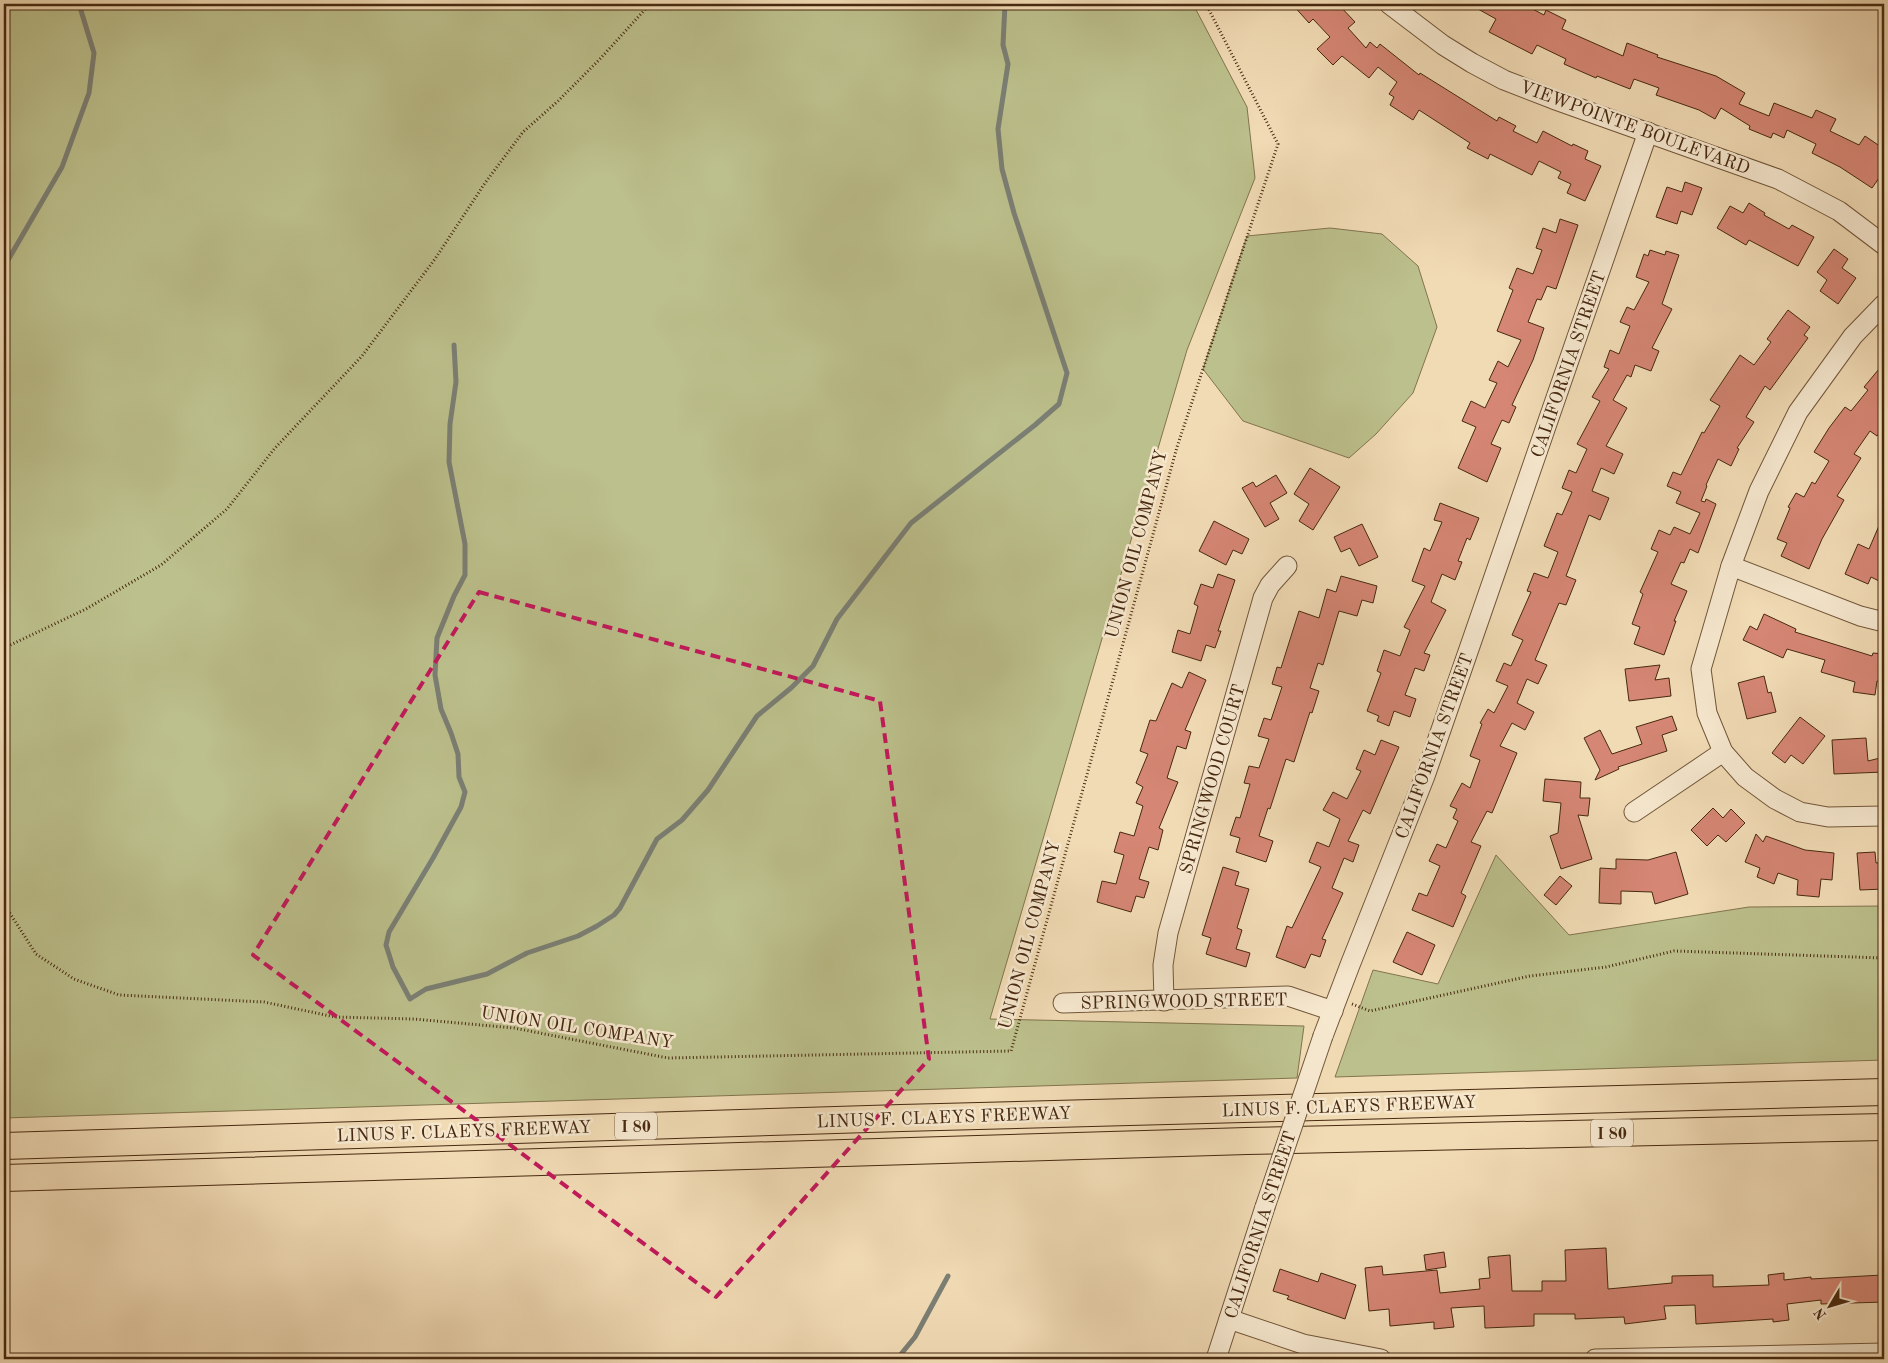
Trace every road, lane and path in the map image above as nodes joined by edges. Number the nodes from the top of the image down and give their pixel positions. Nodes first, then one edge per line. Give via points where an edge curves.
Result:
1 (650, 4) edge
2 (1206, 4) edge
3 (1389, 4) edge
4 (1648, 132) junction
5 (1884, 245) edge
6 (1884, 304) edge
7 (1287, 566) dead end
8 (1731, 566) junction
9 (1884, 622) edge
10 (4, 648) edge
11 (1723, 752) junction
12 (1634, 812) dead end
13 (1884, 816) edge
14 (4, 904) edge
15 (1884, 958) edge
16 (1164, 1001) junction
17 (1063, 1004) dead end
18 (1335, 1004) junction
19 (1884, 1092) edge
20 (1884, 1127) edge
21 (4, 1146) edge
22 (4, 1178) edge
23 (1229, 1319) junction
24 (1884, 1353) edge
25 (1807, 1357) edge
26 (1216, 1359) edge
27 (1381, 1359) edge
28 (1595, 1359) edge

1 - 10 path via 599,60 523,132 484,183 435,259 362,356 275,448 227,509 161,565 86,609
2 - 14 path, UNION OIL COMPANY via 1278,144 1177,447 1011,1051 668,1058 514,1028 414,1018 335,1017 264,1002 118,995 74,979 36,954
3 - 4 street, VIEWPOINTE BOULEVARD via 1428,35 1488,72
4 - 5 street, VIEWPOINTE BOULEVARD via 1794,186 1839,211
4 - 18 street, CALIFORNIA STREET via 1425,776
6 - 8 street via 1853,336 1798,412 1759,491
7 - 16 street, SPRINGWOOD COURT via 1270,585 1264,598 1176,905 1164,954
8 - 9 street via 1860,616
8 - 11 street via 1701,669 1707,713
11 - 12 street
11 - 13 street via 1744,777 1800,812 1828,817
15 - 18 path via 1674,951 1606,968 1530,976 1370,1010
16 - 17 street, SPRINGWOOD STREET
16 - 18 street, SPRINGWOOD STREET via 1288,996
18 - 23 street, CALIFORNIA STREET, bridge
19 - 21 highway, LINUS F. CLAEYS FREEWAY / I 80
20 - 22 highway, LINUS F. CLAEYS FREEWAY / I 80 via 1233,1141
23 - 26 street, CALIFORNIA STREET
23 - 27 street via 1303,1344
24 - 25 street
25 - 28 street

